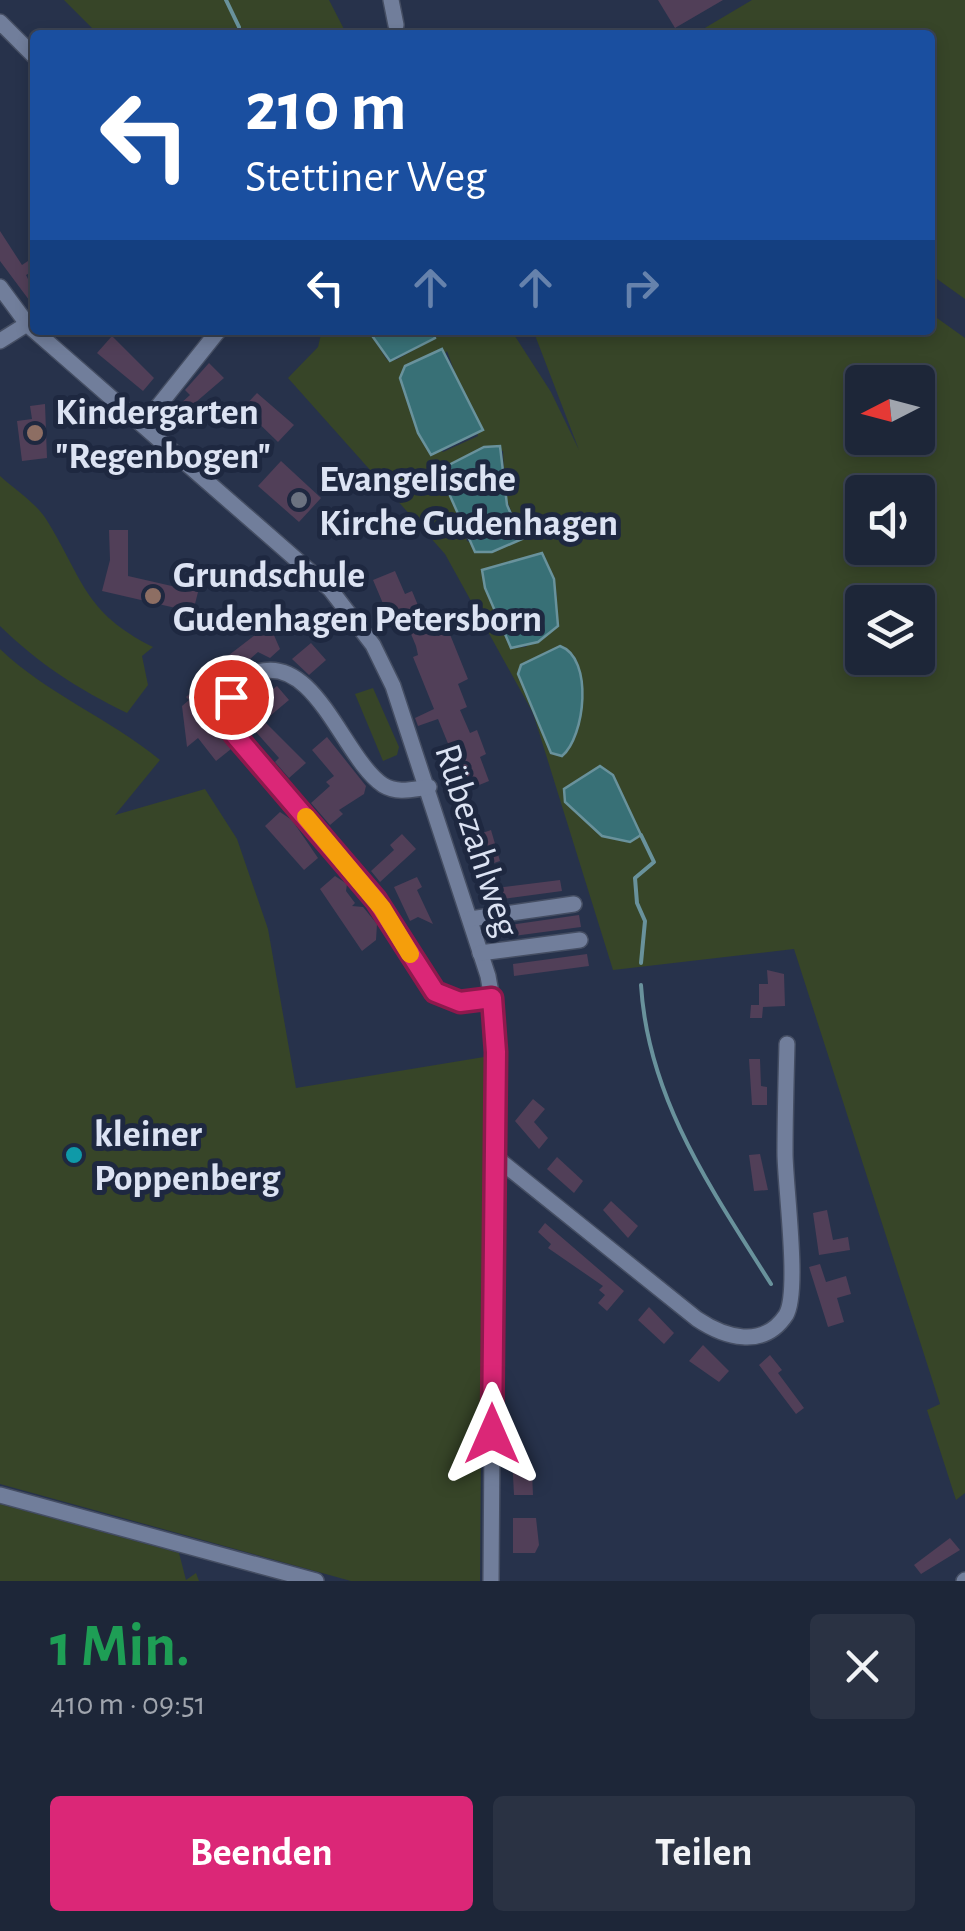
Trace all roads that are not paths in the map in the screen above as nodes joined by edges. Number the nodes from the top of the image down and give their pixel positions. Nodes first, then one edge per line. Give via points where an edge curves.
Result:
1 (391, 0) edge
2 (0, 22) edge
3 (396, 25) dead end
4 (30, 53) edge
5 (0, 287) edge
6 (30, 321) edge
7 (30, 323) edge
8 (45, 335) edge
9 (215, 335) edge
10 (0, 342) edge
11 (144, 424) junction
12 (429, 787) junction
13 (574, 904) dead end
14 (470, 919) junction
15 (580, 940) dead end
16 (480, 953) junction
17 (492, 998) junction
18 (787, 1044) dead end
19 (494, 1156) junction
20 (0, 1495) edge
21 (316, 1581) edge
22 (491, 1581) edge

1 - 3 street
2 - 4 street
5 - 6 street, Rübezahlweg
7 - 10 street
8 - 11 street, Rübezahlweg
9 - 11 street
11 - 12 street, Rübezahlweg via 346,608 380,657
12 - 14 street, Rübezahlweg
12 - 17 street via 382,784 306,686 287,672 251,675 231,697 234,734 382,908 428,985 454,1001
13 - 14 street
14 - 16 street, Rübezahlweg
15 - 16 street
16 - 17 street, Rübezahlweg
17 - 19 street, Rübezahlweg
18 - 19 street via 791,1296 779,1322 754,1336 730,1336 697,1318
19 - 22 street, Rübezahlweg
20 - 21 street

